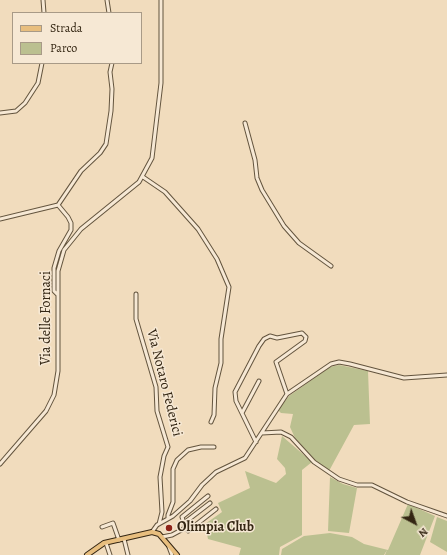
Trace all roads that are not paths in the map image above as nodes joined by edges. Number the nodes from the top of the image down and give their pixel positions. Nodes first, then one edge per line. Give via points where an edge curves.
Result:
1 (43, 0) edge
2 (107, 0) edge
3 (161, 0) edge
4 (44, 12) edge
5 (109, 12) edge
6 (42, 64) edge
7 (112, 64) edge
8 (0, 113) edge
9 (245, 123) dead end
10 (143, 177) junction
11 (58, 205) junction
12 (0, 219) edge
13 (331, 266) dead end
14 (57, 294) junction
15 (136, 294) dead end
16 (447, 375) edge
17 (259, 380) dead end
18 (287, 394) junction
19 (242, 413) junction
20 (211, 422) dead end
21 (262, 433) junction
22 (256, 442) junction
23 (172, 444) dead end
24 (168, 447) junction
25 (214, 447) dead end
26 (0, 464) edge
27 (208, 496) dead end
28 (210, 503) dead end
29 (180, 510) junction
30 (216, 510) dead end
31 (184, 516) junction
32 (447, 516) edge
33 (168, 518) junction
34 (184, 523) junction
35 (159, 524) junction
36 (102, 527) dead end
37 (185, 528) junction
38 (152, 532) junction
39 (162, 537) junction
40 (124, 539) junction
41 (119, 540) junction
42 (106, 543) junction
43 (169, 546) junction
44 (87, 555) edge
45 (110, 555) edge
46 (128, 555) edge
47 (172, 555) edge
48 (176, 555) edge

1 - 4 street
2 - 5 street
3 - 10 street, Via delle Fornaci via 159,111 154,151
6 - 8 street via 38,83 25,103 17,110
7 - 11 street via 111,111 106,144 81,171
9 - 13 street via 262,190 284,226 299,243
10 - 14 street, Via delle Fornaci via 70,240 59,262
10 - 20 street via 165,192 198,228 217,258 229,287 221,339 221,363
11 - 12 street
11 - 14 street via 72,227 59,251 55,265 54,288
14 - 26 street, Via delle Fornaci via 58,371 54,395 46,411
15 - 24 street, Via Notaro Federici via 137,324 156,387 157,411
16 - 18 street via 402,378 337,362
17 - 19 street
18 - 19 street via 276,362 305,341 306,337 302,333 276,338 270,336 261,343 235,392
18 - 21 street
19 - 22 street
21 - 22 street
21 - 32 street via 285,433 314,462 345,482 372,485 407,502
22 - 29 street via 245,458 216,472
23 - 24 street
24 - 35 street, Via Notaro Federici via 160,477 162,512
25 - 33 street via 188,450 178,460 173,469 173,502
27 - 31 street
28 - 34 street
29 - 31 street
29 - 33 street
30 - 37 street via 188,531
31 - 34 street
33 - 35 street
34 - 37 street
35 - 38 street
36 - 41 street via 113,523
37 - 39 street
38 - 39 main road
38 - 40 main road
39 - 43 main road
40 - 41 main road
40 - 46 street
41 - 42 main road
42 - 44 main road
42 - 45 street
43 - 47 street
43 - 48 main road

